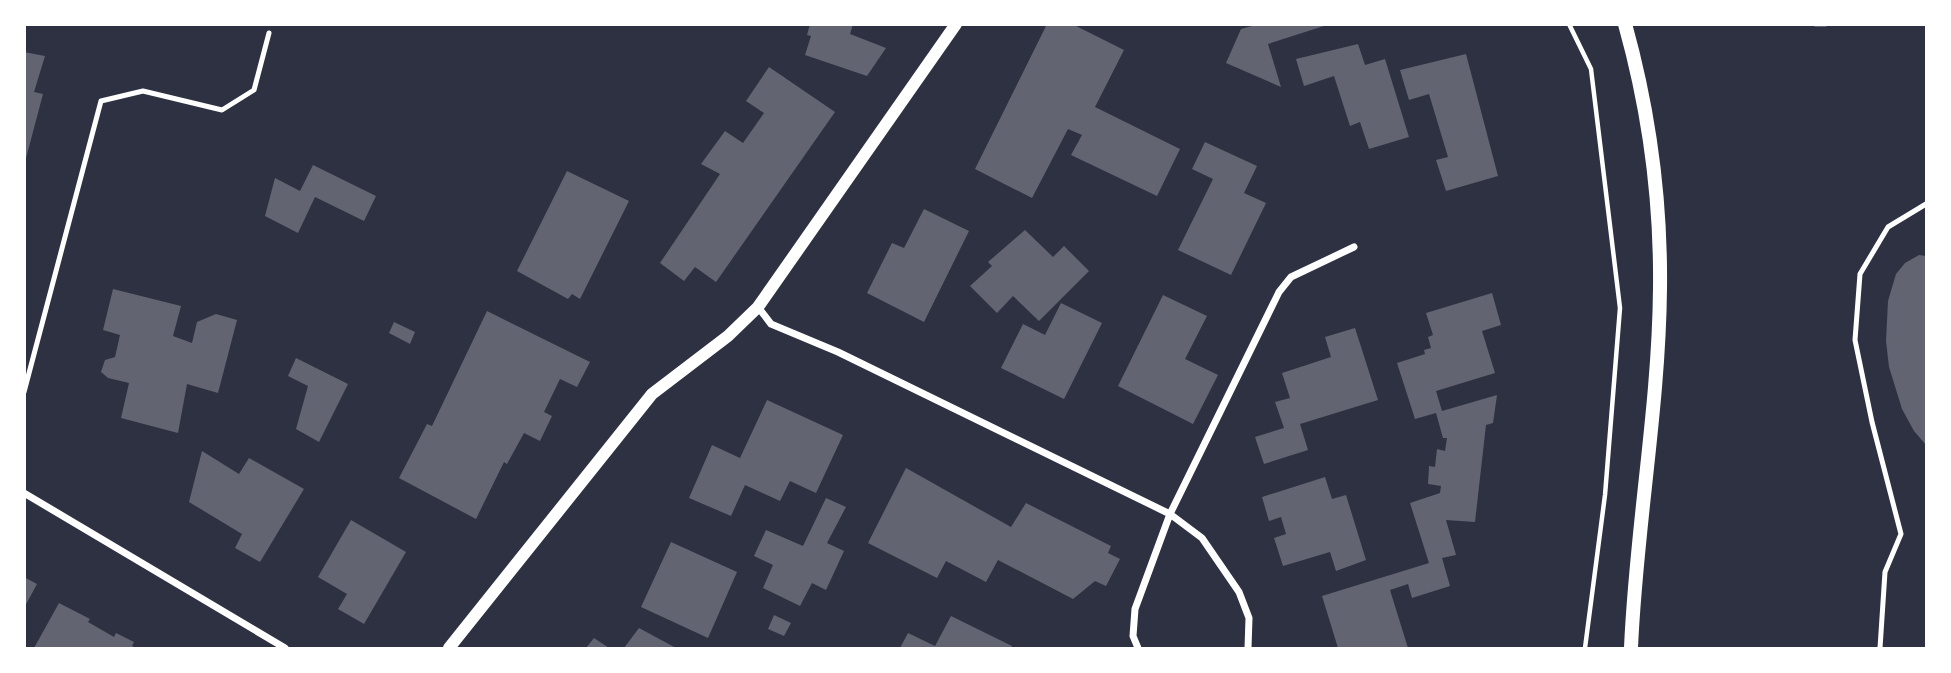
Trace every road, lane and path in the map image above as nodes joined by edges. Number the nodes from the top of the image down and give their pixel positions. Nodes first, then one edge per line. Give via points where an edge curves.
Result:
1 (956, 24) edge
2 (1569, 24) edge
3 (1625, 24) edge
4 (1815, 24) edge
5 (1826, 24) edge
6 (269, 33) dead end
7 (1927, 204) edge
8 (1354, 247) dead end
9 (758, 307) junction
10 (24, 392) edge
11 (24, 493) edge
12 (1170, 514) junction
13 (285, 649) edge
14 (449, 649) edge
15 (1138, 649) edge
16 (1248, 649) edge
17 (1586, 649) edge
18 (1631, 649) edge
19 (1880, 649) edge

1 - 9 street
2 - 17 path via 1591,69 1620,308 1605,495
3 - 18 main road via 1648,130 1660,256
4 - 5 path
6 - 10 lane via 254,90 222,110 143,91 101,102
7 - 19 lane via 1888,227 1860,274 1854,340 1901,534 1885,572
8 - 12 street via 1291,276 1279,292
9 - 12 street via 771,324 838,352
9 - 14 street via 652,394
11 - 13 street
12 - 15 street via 1135,609 1133,636
12 - 16 street via 1202,538 1239,592 1249,618

